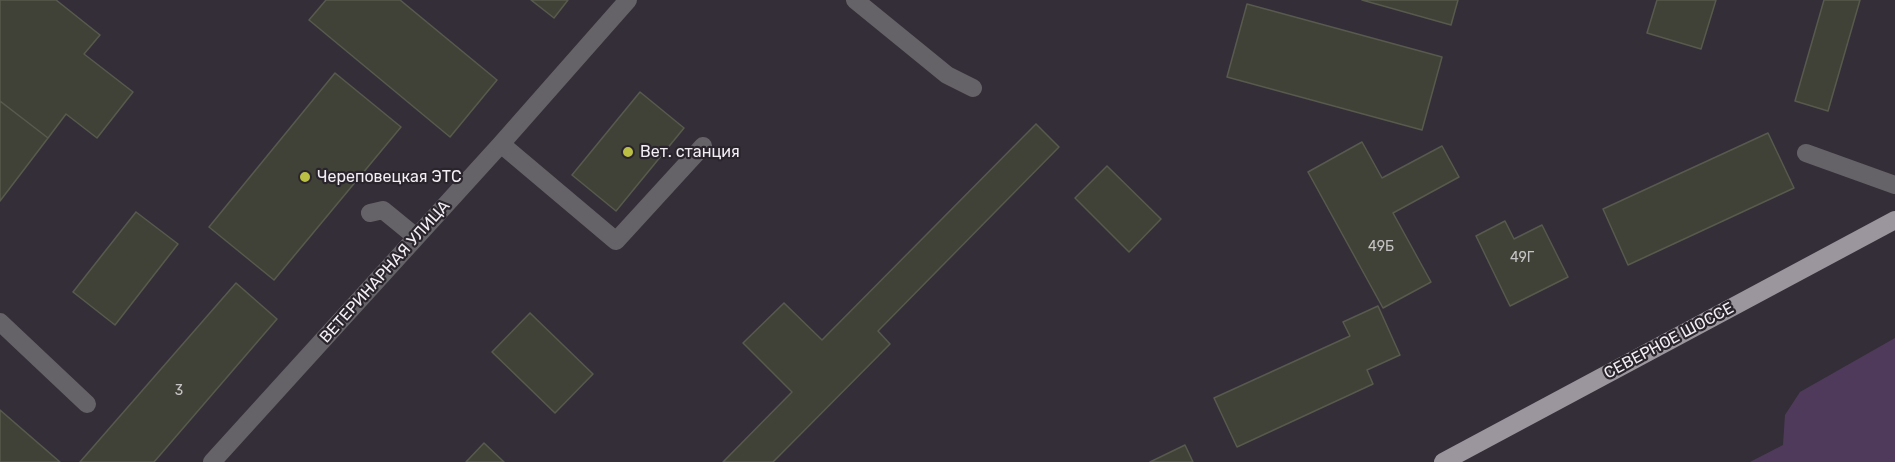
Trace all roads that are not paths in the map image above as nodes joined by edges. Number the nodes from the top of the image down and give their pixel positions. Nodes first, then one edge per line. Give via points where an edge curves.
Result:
1 (628, 0) edge
2 (855, 0) edge
3 (973, 88) dead end
4 (501, 144) junction
5 (704, 146) dead end
6 (1806, 153) dead end
7 (1895, 185) edge
8 (370, 213) dead end
9 (1895, 220) edge
10 (416, 237) junction
11 (0, 322) edge
12 (87, 404) dead end
13 (212, 462) edge
14 (1443, 462) edge

1 - 4 street, ВЕТЕРИНАРНАЯ УЛИЦА
2 - 3 street via 947,75
4 - 5 street via 616,241
4 - 10 street, ВЕТЕРИНАРНАЯ УЛИЦА
6 - 7 street
8 - 10 street via 383,210
9 - 14 main road, СЕВЕРНОЕ ШОССЕ
10 - 13 street, ВЕТЕРИНАРНАЯ УЛИЦА
11 - 12 street

